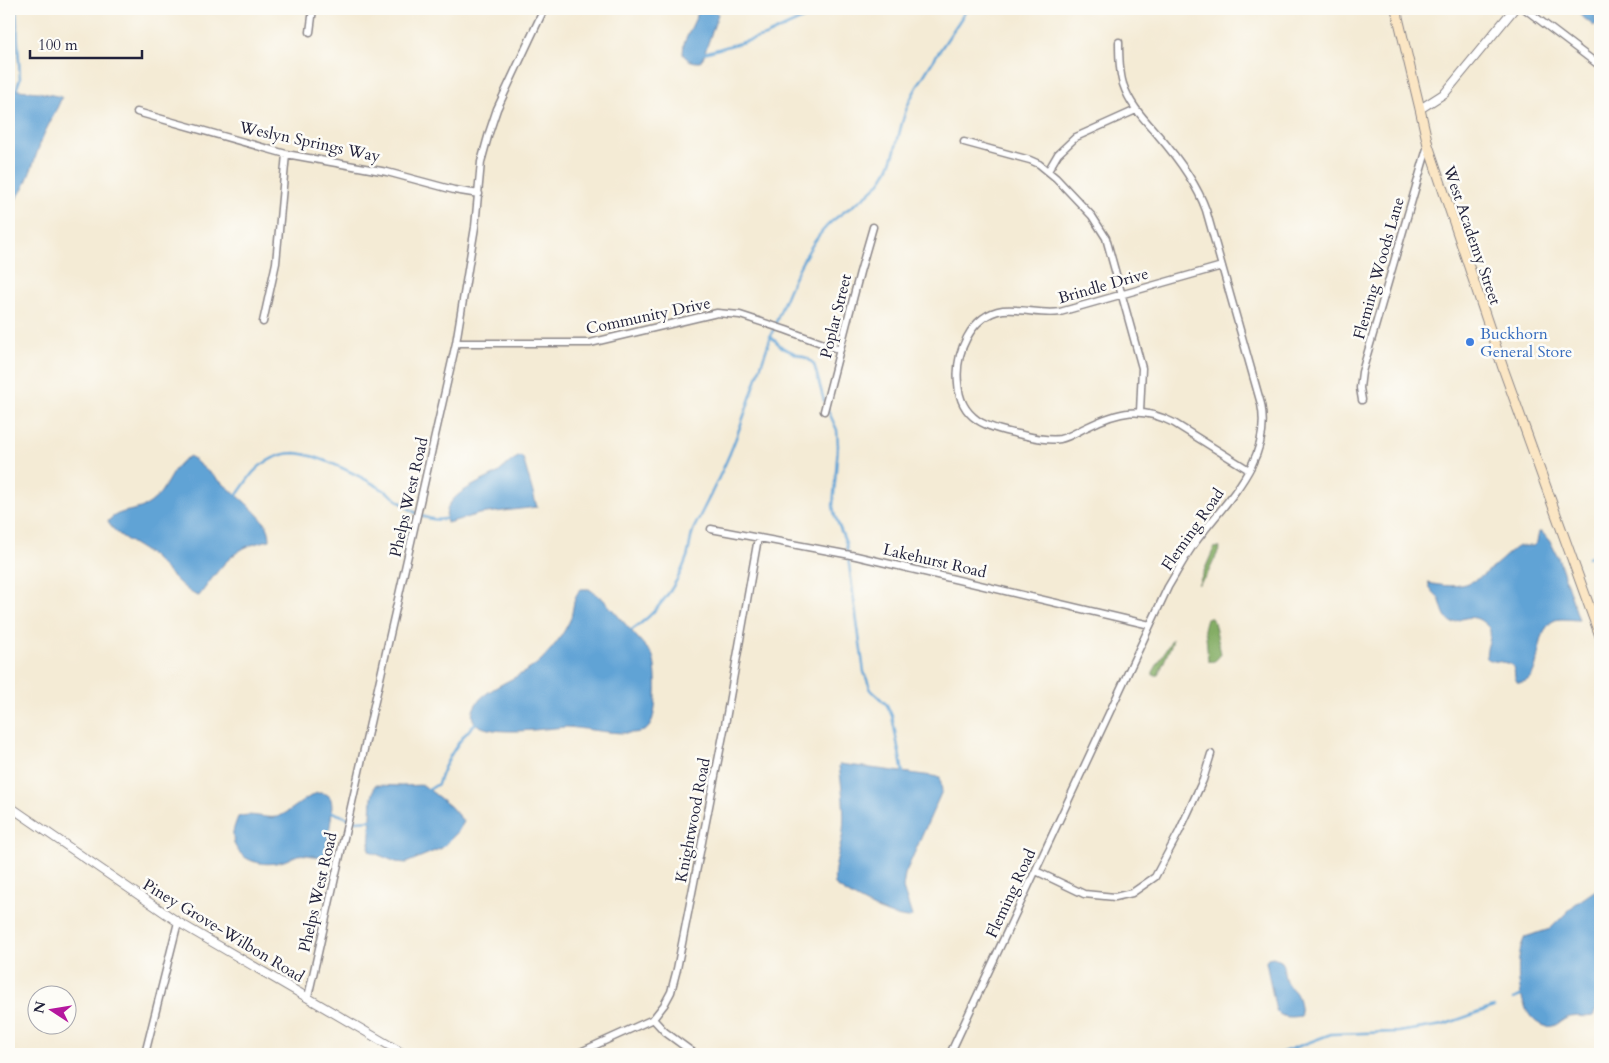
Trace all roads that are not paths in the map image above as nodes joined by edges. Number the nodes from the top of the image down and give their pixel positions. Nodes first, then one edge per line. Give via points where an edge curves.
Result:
1 (313, 9) edge
2 (544, 9) edge
3 (1396, 9) edge
4 (1514, 9) edge
5 (1526, 9) edge
6 (310, 32) dead end
7 (1119, 42) dead end
8 (1600, 66) edge
9 (1420, 109) junction
10 (1136, 110) junction
11 (137, 112) dead end
12 (964, 142) dead end
13 (1428, 145) junction
14 (286, 154) junction
15 (1048, 171) junction
16 (479, 194) junction
17 (874, 227) dead end
18 (1222, 266) junction
19 (1123, 294) junction
20 (263, 322) dead end
21 (456, 343) junction
22 (840, 350) junction
23 (1362, 400) dead end
24 (824, 411) dead end
25 (1140, 412) junction
26 (1250, 470) junction
27 (711, 529) dead end
28 (758, 538) junction
29 (1150, 625) junction
30 (1600, 636) edge
31 (1211, 754) dead end
32 (9, 806) edge
33 (1036, 871) junction
34 (178, 922) junction
35 (308, 997) junction
36 (653, 1018) junction
37 (145, 1054) edge
38 (404, 1054) edge
39 (576, 1054) edge
40 (695, 1054) edge
41 (950, 1054) edge

1 - 6 street
2 - 16 street, Phelps West Road via 488,133 481,162
3 - 9 main road, West Academy Street
4 - 9 street via 1444,93
5 - 8 street
7 - 10 street, Fleming Road via 1122,83
9 - 13 main road, West Academy Street
10 - 15 street via 1076,137 1058,154
10 - 18 street, Fleming Road via 1197,188
11 - 14 street, Weslyn Springs Way
12 - 15 street via 1030,160
13 - 23 street, Fleming Woods Lane via 1362,372
13 - 30 main road, West Academy Street via 1503,368
14 - 16 street, Weslyn Springs Way via 387,172
14 - 20 street via 276,263
15 - 19 street via 1100,226 1111,249
16 - 21 street, Phelps West Road
17 - 22 street, Poplar Street
18 - 19 street, Brindle Drive
18 - 26 street, Fleming Road via 1263,415 1262,439
19 - 25 street via 1142,368
19 - 25 street, Brindle Drive via 1050,314 1002,310 990,314 974,327 965,342 957,375 958,386 961,399 975,419 991,428 1035,438 1058,439 1114,415
21 - 22 street, Community Drive via 590,343 717,313 740,315
21 - 35 street, Phelps West Road
22 - 24 street, Poplar Street
25 - 26 street, Brindle Drive via 1174,423
26 - 29 street, Fleming Road via 1192,547 1168,586
27 - 28 street, Lakehurst Road
28 - 29 street, Lakehurst Road via 856,556
28 - 36 street, Knightwood Road via 677,969 671,992
29 - 33 street, Fleming Road
31 - 33 street via 1200,789 1155,877 1132,894 1115,897 1084,894
32 - 34 street, Piney Grove-Wilbon Road
33 - 41 street, Fleming Road
34 - 35 street, Piney Grove-Wilbon Road
34 - 37 street
35 - 38 street, Piney Grove-Wilbon Road
36 - 39 street, Knightwood Road
36 - 40 street via 665,1032

